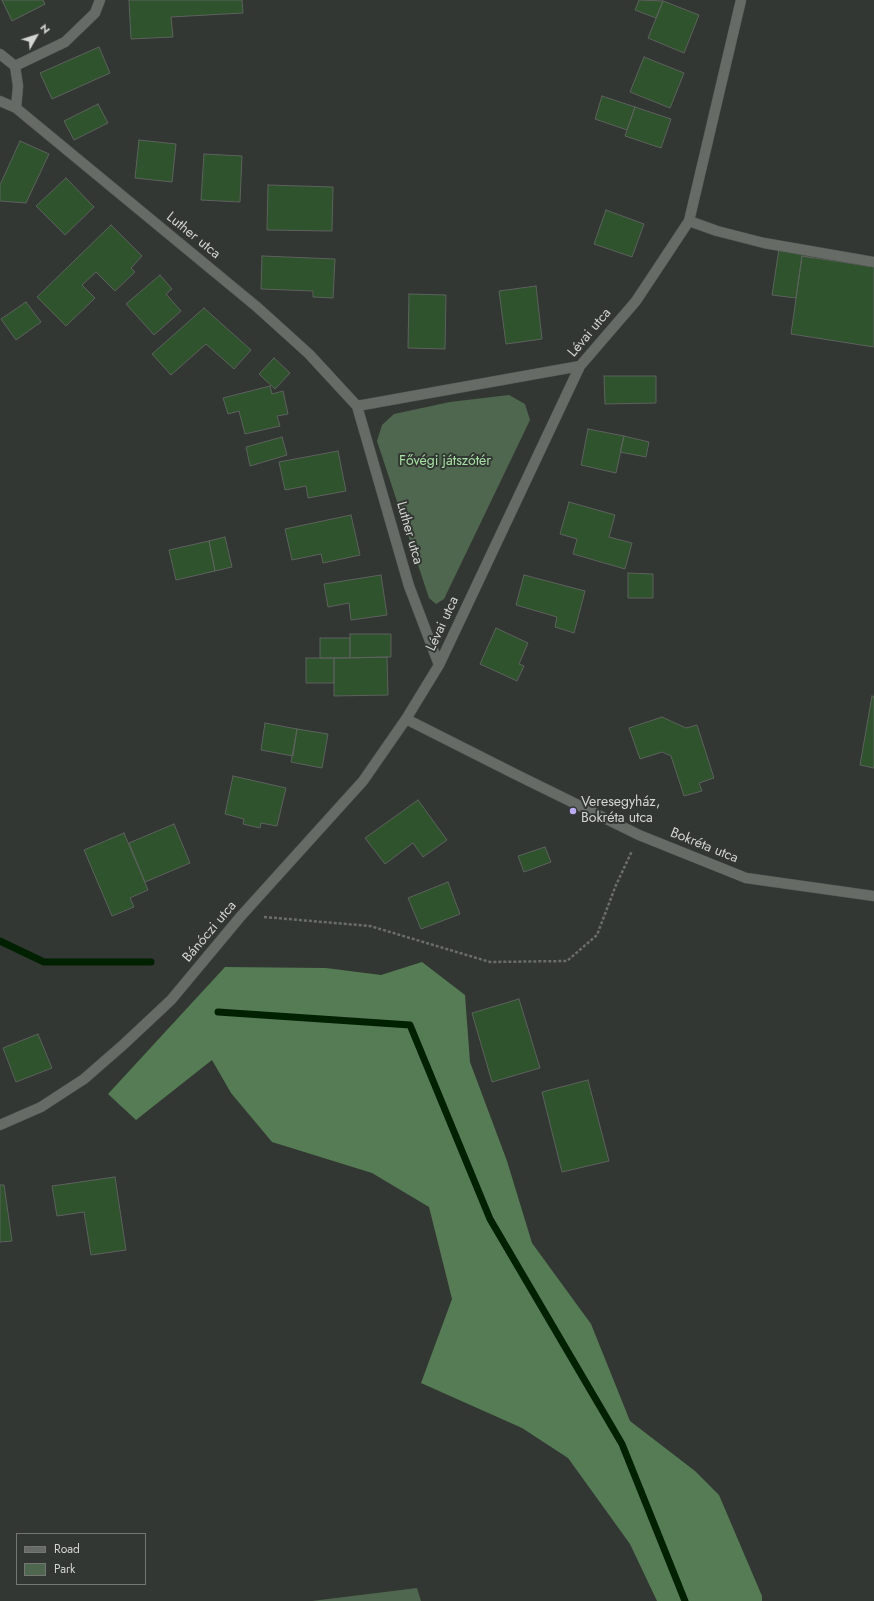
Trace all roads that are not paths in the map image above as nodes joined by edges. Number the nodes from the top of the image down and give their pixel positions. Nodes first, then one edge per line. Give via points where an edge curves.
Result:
1 (100, 0) edge
2 (742, 0) edge
3 (0, 54) edge
4 (15, 66) junction
5 (0, 101) edge
6 (16, 108) junction
7 (689, 221) junction
8 (874, 262) edge
9 (580, 366) junction
10 (357, 406) junction
11 (439, 665) junction
12 (406, 719) junction
13 (874, 896) edge
14 (0, 1124) edge

1 - 4 street via 95,13 65,42
2 - 7 street, Lévai utca
3 - 4 street
4 - 6 street via 18,86
5 - 6 street, Luther utca
6 - 10 street, Luther utca via 257,306 309,354
7 - 8 street via 764,243
7 - 9 street, Lévai utca via 636,301
9 - 10 street
9 - 11 street, Lévai utca
10 - 11 street, Luther utca via 409,586
11 - 12 street, Lévai utca
12 - 13 street, Bokréta utca via 639,835 746,878
12 - 14 street, Bánóczi utca via 363,781 171,1000 90,1074 40,1107

